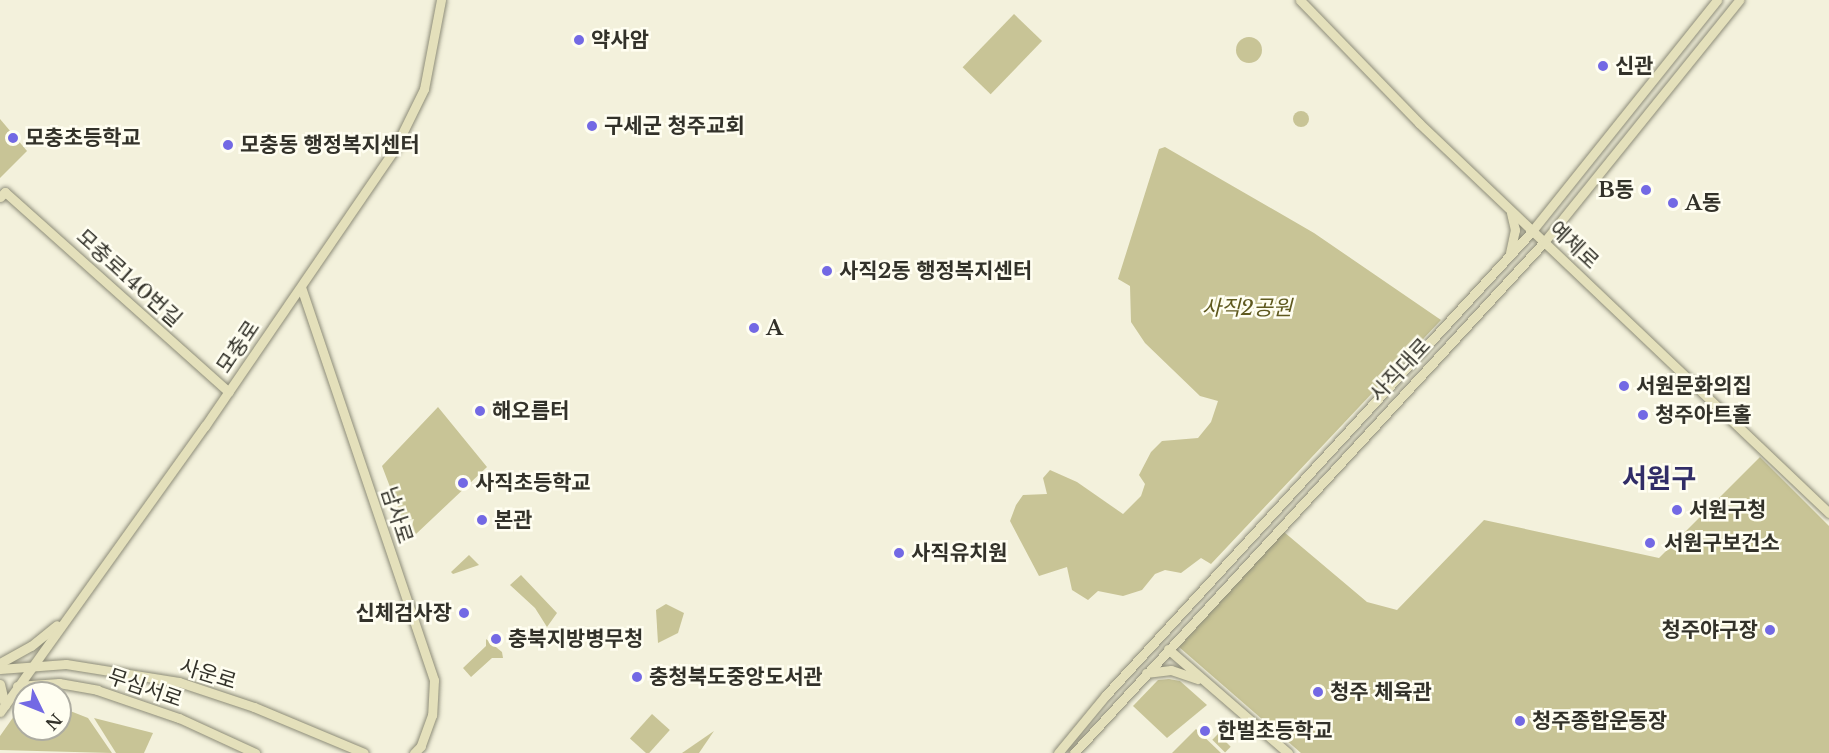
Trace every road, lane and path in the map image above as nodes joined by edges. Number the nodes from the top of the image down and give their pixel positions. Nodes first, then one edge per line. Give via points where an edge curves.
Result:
1 (441, 0) edge
2 (1300, 0) edge
3 (1717, 0) edge
4 (1739, 0) edge
5 (2, 195) edge
6 (1511, 212) junction
7 (1532, 231) junction
8 (1544, 242) junction
9 (1508, 257) junction
10 (301, 287) junction
11 (229, 392) junction
12 (1829, 513) edge
13 (70, 614) junction
14 (1168, 649) junction
15 (0, 663) edge
16 (34, 666) junction
17 (0, 669) edge
18 (1146, 673) junction
19 (22, 681) edge
20 (1202, 681) junction
21 (0, 684) edge
22 (72, 686) edge
23 (12, 694) edge
24 (2, 708) edge
25 (255, 753) edge
26 (364, 753) edge
27 (414, 753) edge
28 (1058, 753) edge
29 (1074, 753) edge
30 (1288, 753) edge

1 - 10 main road, 모충로 via 424,88 408,127
2 - 6 main road, 예체로
3 - 7 main road, 사직대로
4 - 8 main road, 사직대로
5 - 11 main road, 모충로140번길
6 - 7 main road, 예체로
6 - 9 main road via 1515,230
7 - 8 main road, 예체로
7 - 9 main road, 사직대로
8 - 12 main road, 예체로
8 - 14 main road, 사직대로
9 - 28 main road, 사직대로 via 1106,695
10 - 11 main road, 모충로
10 - 27 main road, 남사로 via 434,680 432,715 421,746
11 - 13 main road, 모충로
13 - 15 main road via 31,646
13 - 16 main road, 모충로
14 - 18 main road, 사직대로
14 - 20 main road
16 - 17 main road
16 - 19 main road, 모충로
16 - 26 main road, 사운로 via 66,664 178,682 254,707
18 - 20 main road via 1171,670
18 - 29 main road, 사직대로
20 - 30 main road
21 - 24 main road
22 - 25 main road, 무심서로 via 179,718
23 - 24 main road, 모충로

